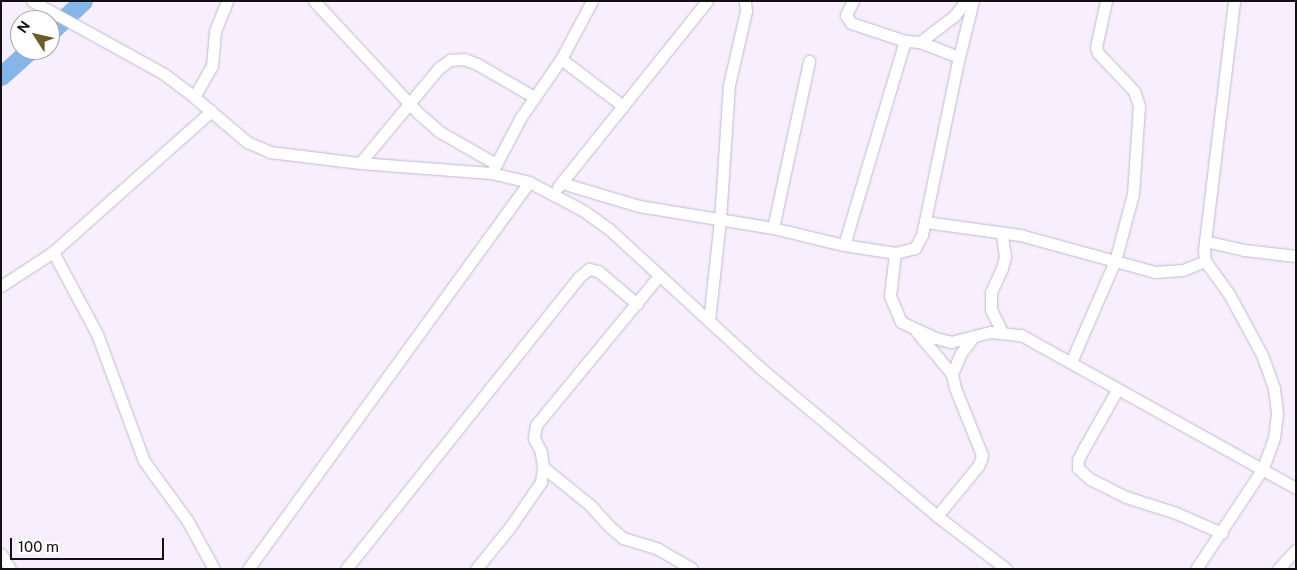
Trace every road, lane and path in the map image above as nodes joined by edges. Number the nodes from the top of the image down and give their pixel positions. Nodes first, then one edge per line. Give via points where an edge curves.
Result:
1 (32, 1) edge
2 (227, 1) edge
3 (314, 1) edge
4 (592, 1) edge
5 (707, 1) edge
6 (745, 1) edge
7 (853, 1) edge
8 (966, 1) edge
9 (973, 1) edge
10 (1106, 1) edge
11 (1234, 1) edge
12 (905, 40) junction
13 (920, 42) junction
14 (959, 57) junction
15 (562, 59) junction
16 (809, 62) dead end
17 (194, 97) junction
18 (534, 97) junction
19 (409, 104) junction
20 (624, 106) junction
21 (211, 111) junction
22 (360, 163) junction
23 (494, 169) junction
24 (529, 182) junction
25 (562, 184) junction
26 (551, 193) junction
27 (720, 220) junction
28 (925, 222) junction
29 (773, 228) junction
30 (1002, 234) junction
31 (1205, 241) junction
32 (844, 245) junction
33 (53, 252) junction
34 (895, 253) junction
35 (1296, 256) edge
36 (1114, 260) junction
37 (1206, 261) junction
38 (659, 276) junction
39 (1, 286) edge
40 (637, 304) junction
41 (709, 321) junction
42 (914, 328) junction
43 (1002, 332) junction
44 (974, 336) junction
45 (1071, 362) junction
46 (952, 374) junction
47 (1117, 390) junction
48 (543, 467) junction
49 (1263, 468) junction
50 (1296, 488) edge
51 (937, 516) junction
52 (1222, 533) junction
53 (1296, 550) edge
54 (1, 554) edge
55 (10, 569) edge
56 (214, 569) edge
57 (248, 569) edge
58 (346, 569) edge
59 (476, 569) edge
60 (692, 569) edge
61 (1006, 569) edge
62 (1196, 569) edge
63 (1278, 569) edge

1 - 17 street via 164,74
2 - 17 street via 214,32 212,66
3 - 19 street
4 - 15 street
5 - 20 street
6 - 27 street via 746,11 730,85
7 - 12 street via 846,15 851,23
8 - 13 street via 954,16
9 - 14 street
10 - 36 street via 1096,47 1134,91 1139,106 1133,194
11 - 31 street
12 - 13 street
12 - 32 street
13 - 14 street
14 - 28 street
15 - 18 street
15 - 20 street
16 - 29 street
17 - 21 street
18 - 19 street via 464,59 450,60 439,68
18 - 23 street via 520,117
19 - 22 street
19 - 23 street via 440,132
20 - 25 street
21 - 22 street via 247,142 270,152
21 - 33 street
22 - 23 street
23 - 24 street
24 - 26 street
24 - 57 street
25 - 26 street
25 - 27 street via 639,206
26 - 38 street via 608,229
27 - 29 street
27 - 41 street
28 - 30 street
28 - 34 street via 915,248
29 - 32 street
30 - 36 street via 1020,235
30 - 43 street via 1005,257 991,292 990,309
31 - 35 street via 1244,250
31 - 37 street
32 - 34 street
33 - 39 street
33 - 56 street via 97,334 144,461 187,520
34 - 42 street via 890,296 901,322
36 - 37 street via 1155,272 1183,270
36 - 45 street
37 - 49 street via 1237,307 1261,353 1274,388 1277,414 1274,438
38 - 40 street
38 - 41 street
40 - 48 street via 536,425 534,438 541,452
40 - 58 street via 598,271 588,270 579,277
41 - 51 street
42 - 44 street via 951,342
42 - 46 street
43 - 44 street
43 - 45 street via 1021,335
44 - 46 street via 961,353
45 - 47 street
46 - 51 street via 982,455 978,466
47 - 49 street
47 - 52 street via 1078,460 1078,468 1090,479 1126,497 1176,513
48 - 59 street via 541,482
48 - 60 street via 590,505 623,538 658,549
49 - 50 street
49 - 52 street
51 - 61 street
52 - 62 street
53 - 63 street
54 - 55 street

